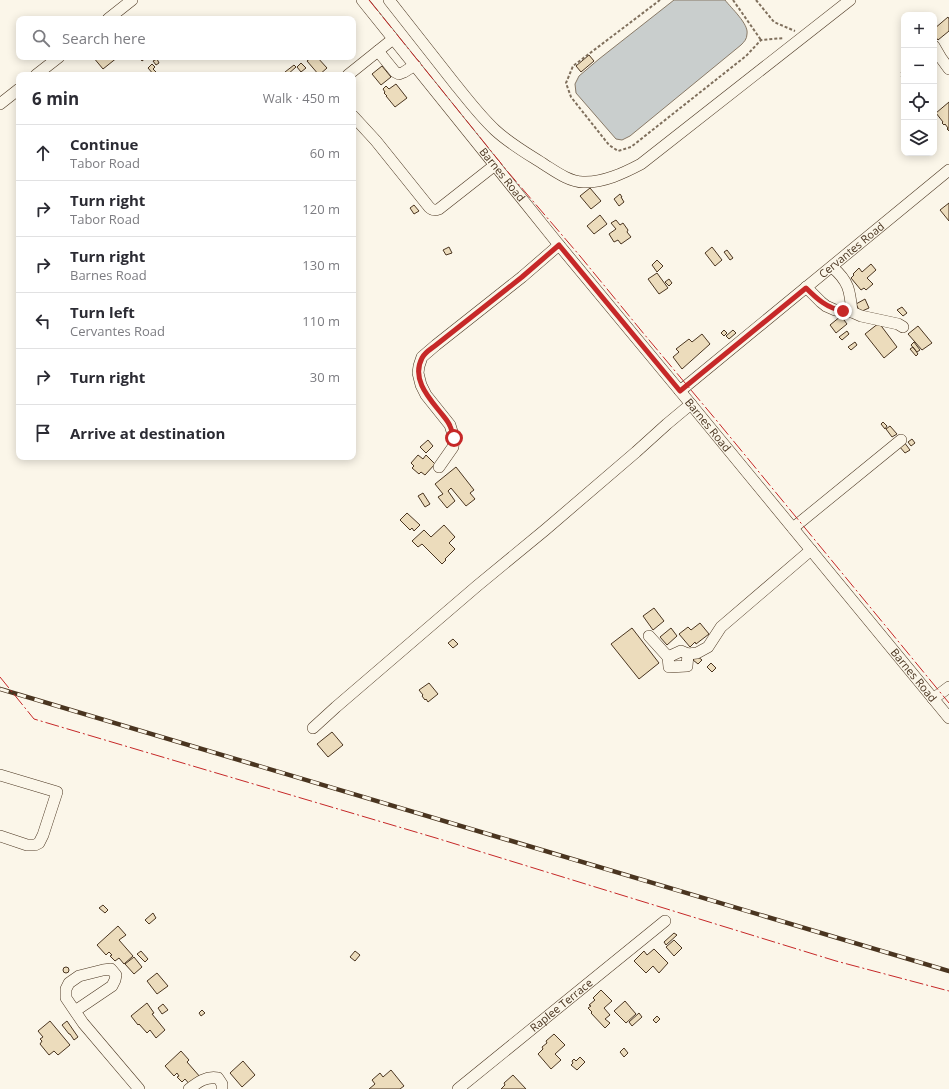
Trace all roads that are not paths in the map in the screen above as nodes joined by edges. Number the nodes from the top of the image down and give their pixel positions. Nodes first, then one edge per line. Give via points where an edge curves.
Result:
1 (132, 0) edge
2 (362, 0) edge
3 (390, 0) edge
4 (850, 0) edge
5 (112, 16) edge
6 (393, 38) junction
7 (935, 48) edge
8 (378, 51) junction
9 (55, 60) edge
10 (415, 65) junction
11 (949, 69) edge
12 (40, 72) edge
13 (352, 72) edge
14 (16, 91) edge
15 (0, 104) edge
16 (356, 119) edge
17 (495, 165) junction
18 (949, 170) edge
19 (559, 245) junction
20 (832, 266) junction
21 (806, 288) junction
22 (852, 312) junction
23 (903, 328) dead end
24 (680, 391) junction
25 (691, 404) junction
26 (901, 440) dead end
27 (439, 467) dead end
28 (793, 528) junction
29 (811, 550) junction
30 (649, 636) dead end
31 (949, 686) edge
32 (934, 699) junction
33 (949, 718) edge
34 (313, 728) dead end
35 (0, 775) edge
36 (0, 836) edge
37 (665, 921) dead end
38 (75, 1011) junction
39 (139, 1089) edge
40 (189, 1089) edge
41 (222, 1089) edge
42 (458, 1089) edge

1 - 5 street
2 - 6 street, Barnes Road
3 - 4 street via 494,130 553,170 581,182 606,179 641,164
6 - 8 street
6 - 10 street, Barnes Road
7 - 11 street
8 - 10 street via 399,74
8 - 13 street
9 - 12 street
10 - 17 street, Barnes Road
14 - 15 street
16 - 17 street via 432,210 439,209
17 - 19 street, Barnes Road
18 - 20 street, Cervantes Road
19 - 24 street, Barnes Road
19 - 27 street via 422,358 418,374 421,385 450,425 454,438 453,447
20 - 21 street, Cervantes Road
20 - 22 street via 848,287
21 - 22 street via 826,306
21 - 24 street, Cervantes Road
22 - 23 street via 898,324
24 - 25 street, Barnes Road
25 - 28 street, Barnes Road
25 - 34 street
26 - 28 street
28 - 29 street, Barnes Road
29 - 30 street via 721,627 708,647 697,653 688,654 687,666 669,667 668,657
29 - 32 street, Barnes Road
31 - 32 street
32 - 33 street, Barnes Road
35 - 36 street via 57,792 39,843 27,845
37 - 42 street, Raplee Terrace
38 - 38 street via 66,998 66,989 70,983 79,976 111,969 116,975 112,986
38 - 39 street
40 - 41 street via 199,1081 212,1077 218,1078

